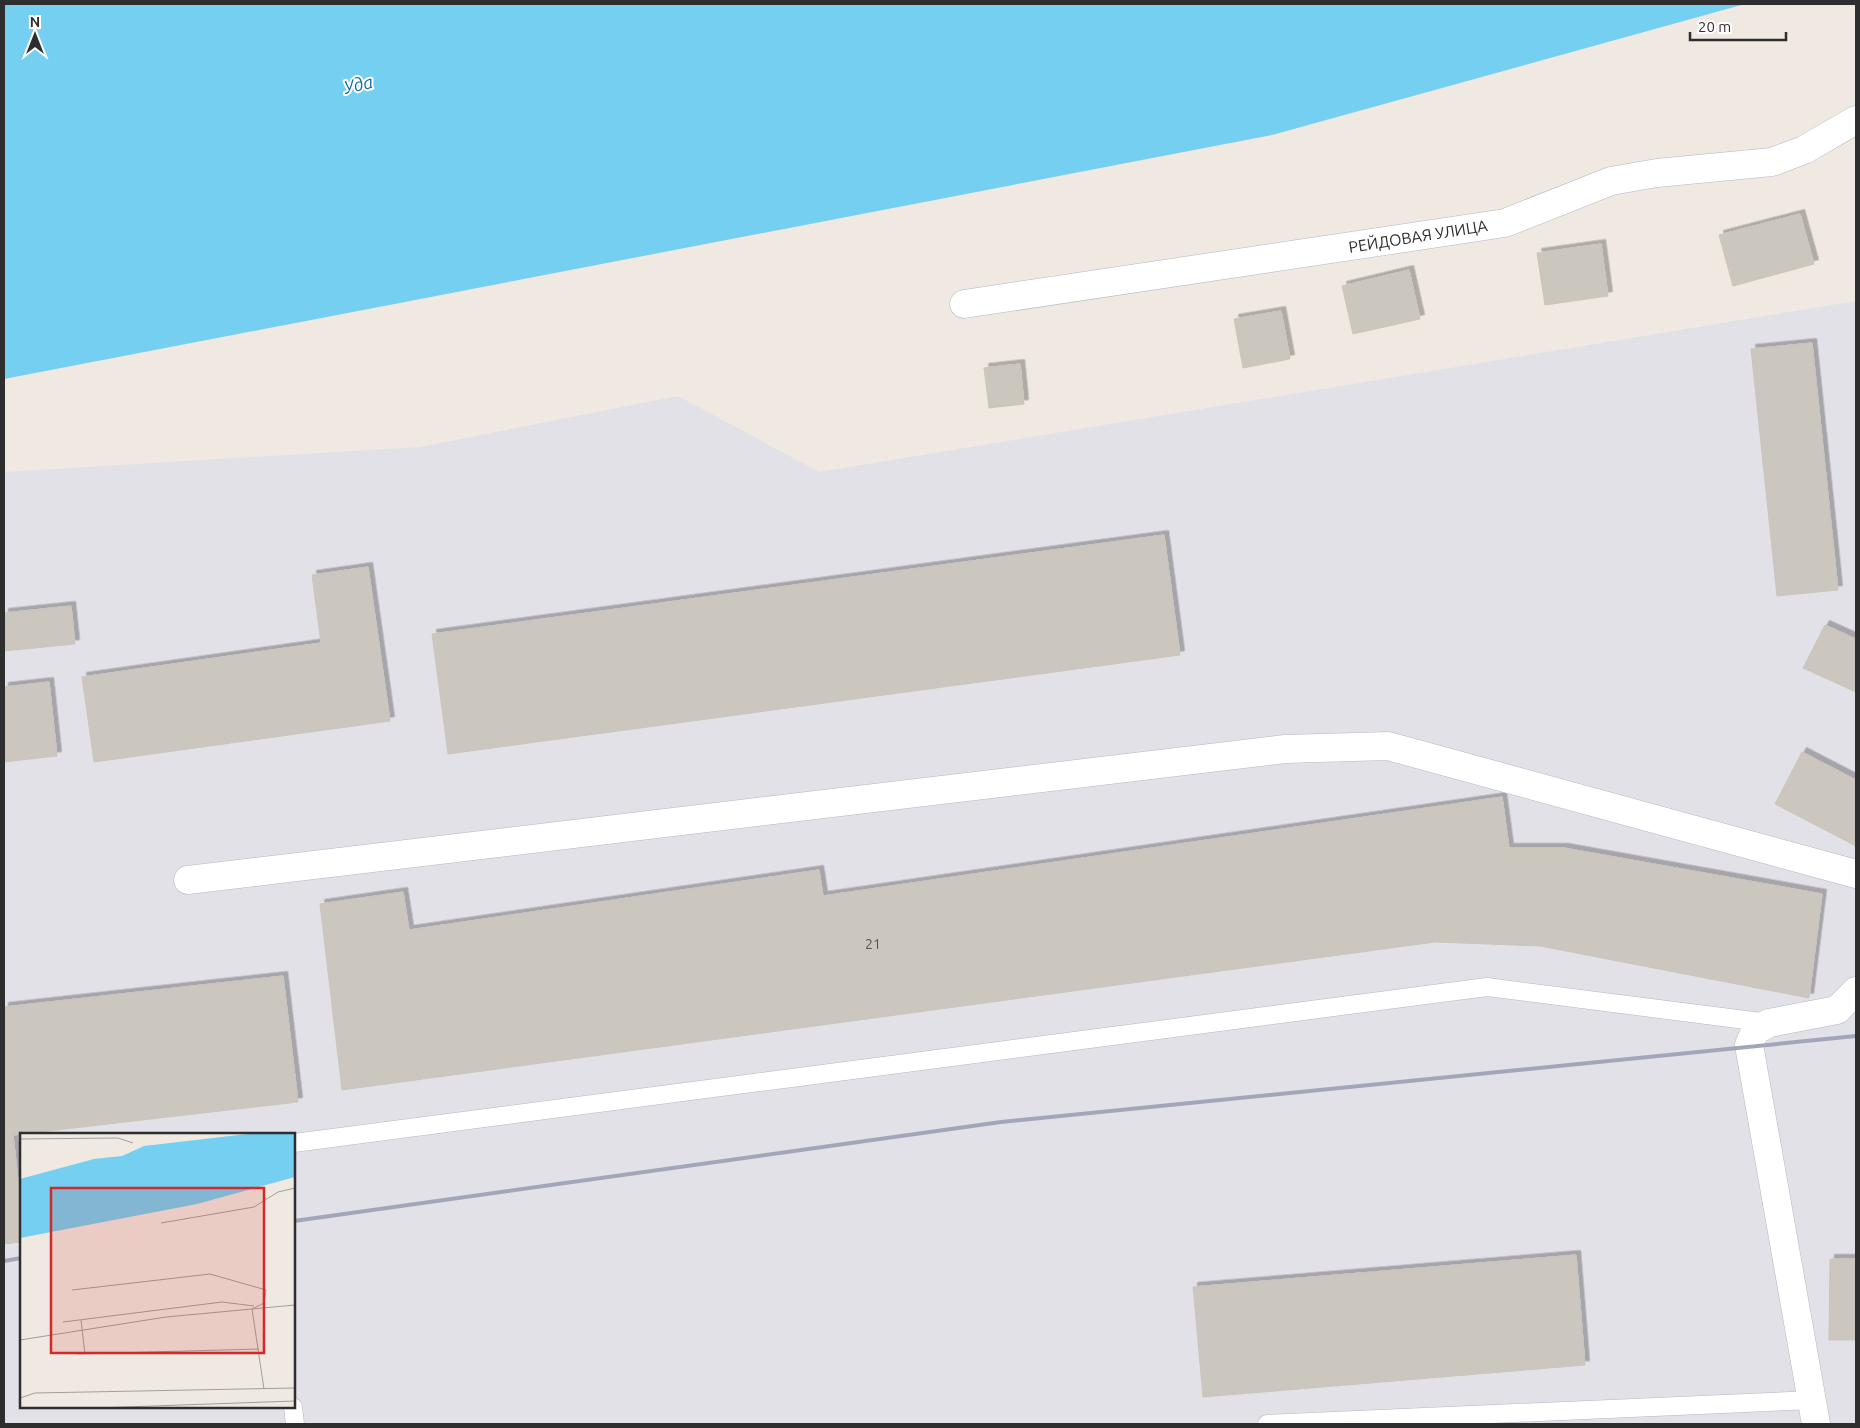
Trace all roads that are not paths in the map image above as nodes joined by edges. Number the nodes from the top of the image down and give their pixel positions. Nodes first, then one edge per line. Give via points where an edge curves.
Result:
1 (1856, 120) edge
2 (964, 304) dead end
3 (1856, 874) edge
4 (188, 880) dead end
5 (1856, 991) edge
6 (1769, 1022) junction
7 (295, 1143) edge
8 (293, 1408) edge
9 (1815, 1412) edge
10 (295, 1424) edge
11 (1267, 1424) edge

1 - 2 street, РЕЙДОВАЯ УЛИЦА via 1804,150 1772,162 1657,173 1612,181 1504,223
3 - 4 street via 1388,746 1285,749
5 - 6 street via 1837,1010
6 - 7 lane via 1487,987
6 - 9 street via 1755,1030 1749,1046
8 - 10 lane
9 - 11 lane

